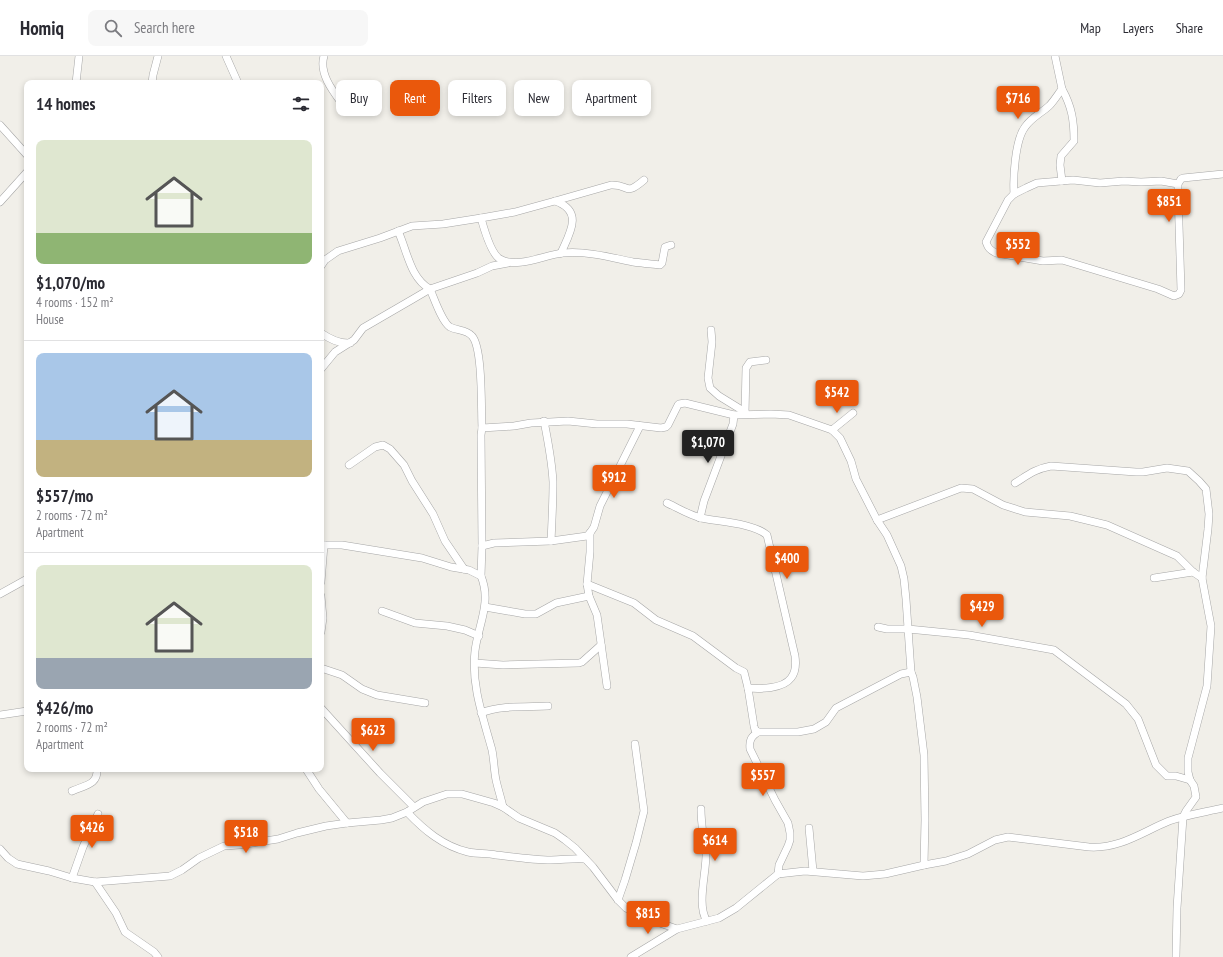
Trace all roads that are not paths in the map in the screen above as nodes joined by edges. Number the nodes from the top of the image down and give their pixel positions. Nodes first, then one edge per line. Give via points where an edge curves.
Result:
1 (79, 56) edge
2 (158, 56) edge
3 (226, 56) edge
4 (324, 56) edge
5 (1055, 56) edge
6 (76, 80) edge
7 (152, 80) edge
8 (237, 80) edge
9 (1062, 89) junction
10 (336, 94) edge
11 (0, 125) edge
12 (24, 152) edge
13 (1223, 174) edge
14 (24, 175) edge
15 (644, 180) dead end
16 (1062, 181) junction
17 (1178, 184) junction
18 (1014, 194) junction
19 (555, 201) junction
20 (0, 202) edge
21 (481, 218) junction
22 (398, 231) junction
23 (671, 245) dead end
24 (561, 253) junction
25 (324, 262) edge
26 (508, 263) junction
27 (430, 289) junction
28 (711, 330) dead end
29 (324, 335) edge
30 (351, 342) junction
31 (766, 360) dead end
32 (324, 365) edge
33 (745, 413) junction
34 (853, 413) dead end
35 (734, 415) junction
36 (544, 421) junction
37 (640, 426) junction
38 (482, 428) junction
39 (832, 430) junction
40 (349, 465) dead end
41 (1015, 483) dead end
42 (667, 503) dead end
43 (700, 518) junction
44 (877, 520) junction
45 (590, 533) junction
46 (551, 541) junction
47 (324, 544) edge
48 (482, 546) junction
49 (464, 569) junction
50 (1193, 572) junction
51 (481, 576) junction
52 (1154, 578) dead end
53 (1202, 578) junction
54 (24, 582) edge
55 (587, 584) junction
56 (0, 594) edge
57 (589, 596) junction
58 (485, 607) junction
59 (382, 611) dead end
60 (878, 627) dead end
61 (908, 629) junction
62 (479, 636) junction
63 (601, 645) junction
64 (475, 663) junction
65 (324, 669) edge
66 (911, 672) junction
67 (607, 686) dead end
68 (748, 688) junction
69 (425, 703) dead end
70 (548, 706) dead end
71 (24, 711) edge
72 (324, 711) edge
73 (482, 713) junction
74 (0, 715) edge
75 (758, 732) junction
76 (635, 744) dead end
77 (97, 772) edge
78 (308, 772) edge
79 (1190, 780) junction
80 (72, 791) dead end
81 (414, 807) junction
82 (502, 807) junction
83 (1223, 808) edge
84 (701, 809) dead end
85 (407, 812) junction
86 (98, 814) dead end
87 (1183, 817) junction
88 (347, 823) junction
89 (809, 828) dead end
90 (0, 849) edge
91 (585, 859) junction
92 (924, 865) junction
93 (813, 871) junction
94 (778, 874) junction
95 (72, 878) junction
96 (95, 882) junction
97 (618, 900) junction
98 (707, 921) junction
99 (677, 928) junction
100 (158, 957) edge
101 (631, 957) edge
102 (1176, 957) edge

1 - 6 street
2 - 7 street
3 - 8 street
4 - 10 street via 322,64 325,77
5 - 9 street
9 - 16 street via 1069,102 1074,126 1074,141 1061,156
9 - 18 street via 1025,127 1021,135 1014,168
11 - 12 street
13 - 17 street via 1188,177 1181,179
14 - 20 street
15 - 19 street via 632,189 611,184
16 - 17 street via 1161,181
16 - 18 street via 1037,183
17 - 18 street via 1181,290 1174,296 1062,260 1043,261 990,251 986,242 1008,200
19 - 21 street
19 - 24 street via 571,211 573,222
21 - 22 street via 418,225
21 - 26 street via 493,253
22 - 25 street via 338,251
22 - 27 street via 418,278
23 - 24 street via 665,247 660,265 576,252
24 - 26 street
26 - 27 street via 492,266
27 - 30 street via 363,328
27 - 38 street via 440,313 449,326 466,331 477,345
28 - 33 street via 708,378 710,388
29 - 30 street via 338,342
30 - 32 street via 335,352
31 - 33 street via 750,362 746,368
33 - 35 street
33 - 39 street via 789,415
34 - 39 street
35 - 37 street via 685,403 679,404 666,427
35 - 43 street
36 - 37 street
36 - 38 street
36 - 46 street via 553,480
37 - 45 street via 600,506
38 - 48 street
39 - 44 street via 840,438 856,479
40 - 49 street via 375,447 383,445 390,449 404,465 433,514 445,541
41 - 53 street via 1033,471 1051,466 1136,472 1167,468 1188,471 1206,489 1209,514
42 - 43 street
43 - 68 street via 731,523 762,531 767,535 796,663 790,680 771,688
44 - 50 street via 961,488 973,489 1025,512 1070,516 1107,525 1177,556
44 - 61 street via 887,535 904,579
45 - 46 street via 587,536
45 - 55 street
46 - 48 street via 494,543
47 - 49 street via 422,558
48 - 51 street
49 - 51 street
50 - 52 street
50 - 53 street
51 - 58 street via 485,588
53 - 79 street via 1211,626 1207,686 1188,758
54 - 56 street
55 - 57 street
55 - 68 street via 634,603 656,620 693,636 744,672
57 - 58 street via 556,603 536,614
57 - 63 street via 597,615
58 - 62 street
59 - 62 street via 415,623 448,626
60 - 61 street via 887,630
61 - 66 street
61 - 79 street via 969,635 1054,650 1126,704 1138,719 1156,765 1167,776
62 - 64 street
63 - 64 street via 579,663
63 - 67 street
64 - 73 street via 476,690
65 - 69 street via 342,675 362,689 377,695
66 - 75 street via 901,674 836,708 826,722 814,729 798,732
66 - 92 street via 917,697 924,755
68 - 75 street via 754,726
70 - 73 street via 505,708
71 - 74 street
72 - 81 street
73 - 82 street
75 - 94 street via 749,741 750,748 774,800 788,823 790,833
76 - 97 street via 644,810
77 - 80 street via 94,782
78 - 88 street
79 - 87 street via 1196,798
81 - 82 street via 456,793
81 - 85 street
82 - 91 street via 519,818 555,833
83 - 87 street
84 - 98 street via 706,852 701,898
85 - 88 street via 381,820
85 - 91 street via 432,835 467,851 525,859
86 - 95 street
87 - 92 street via 1110,846 1098,848 1008,837 995,840 958,858
87 - 102 street
88 - 96 street via 278,839 224,846 170,876
89 - 93 street
90 - 95 street via 17,864
91 - 97 street
92 - 93 street via 863,876
93 - 94 street
94 - 98 street via 736,908 719,918
95 - 96 street
96 - 100 street via 116,913 125,932
97 - 99 street via 632,912
98 - 99 street
99 - 101 street

